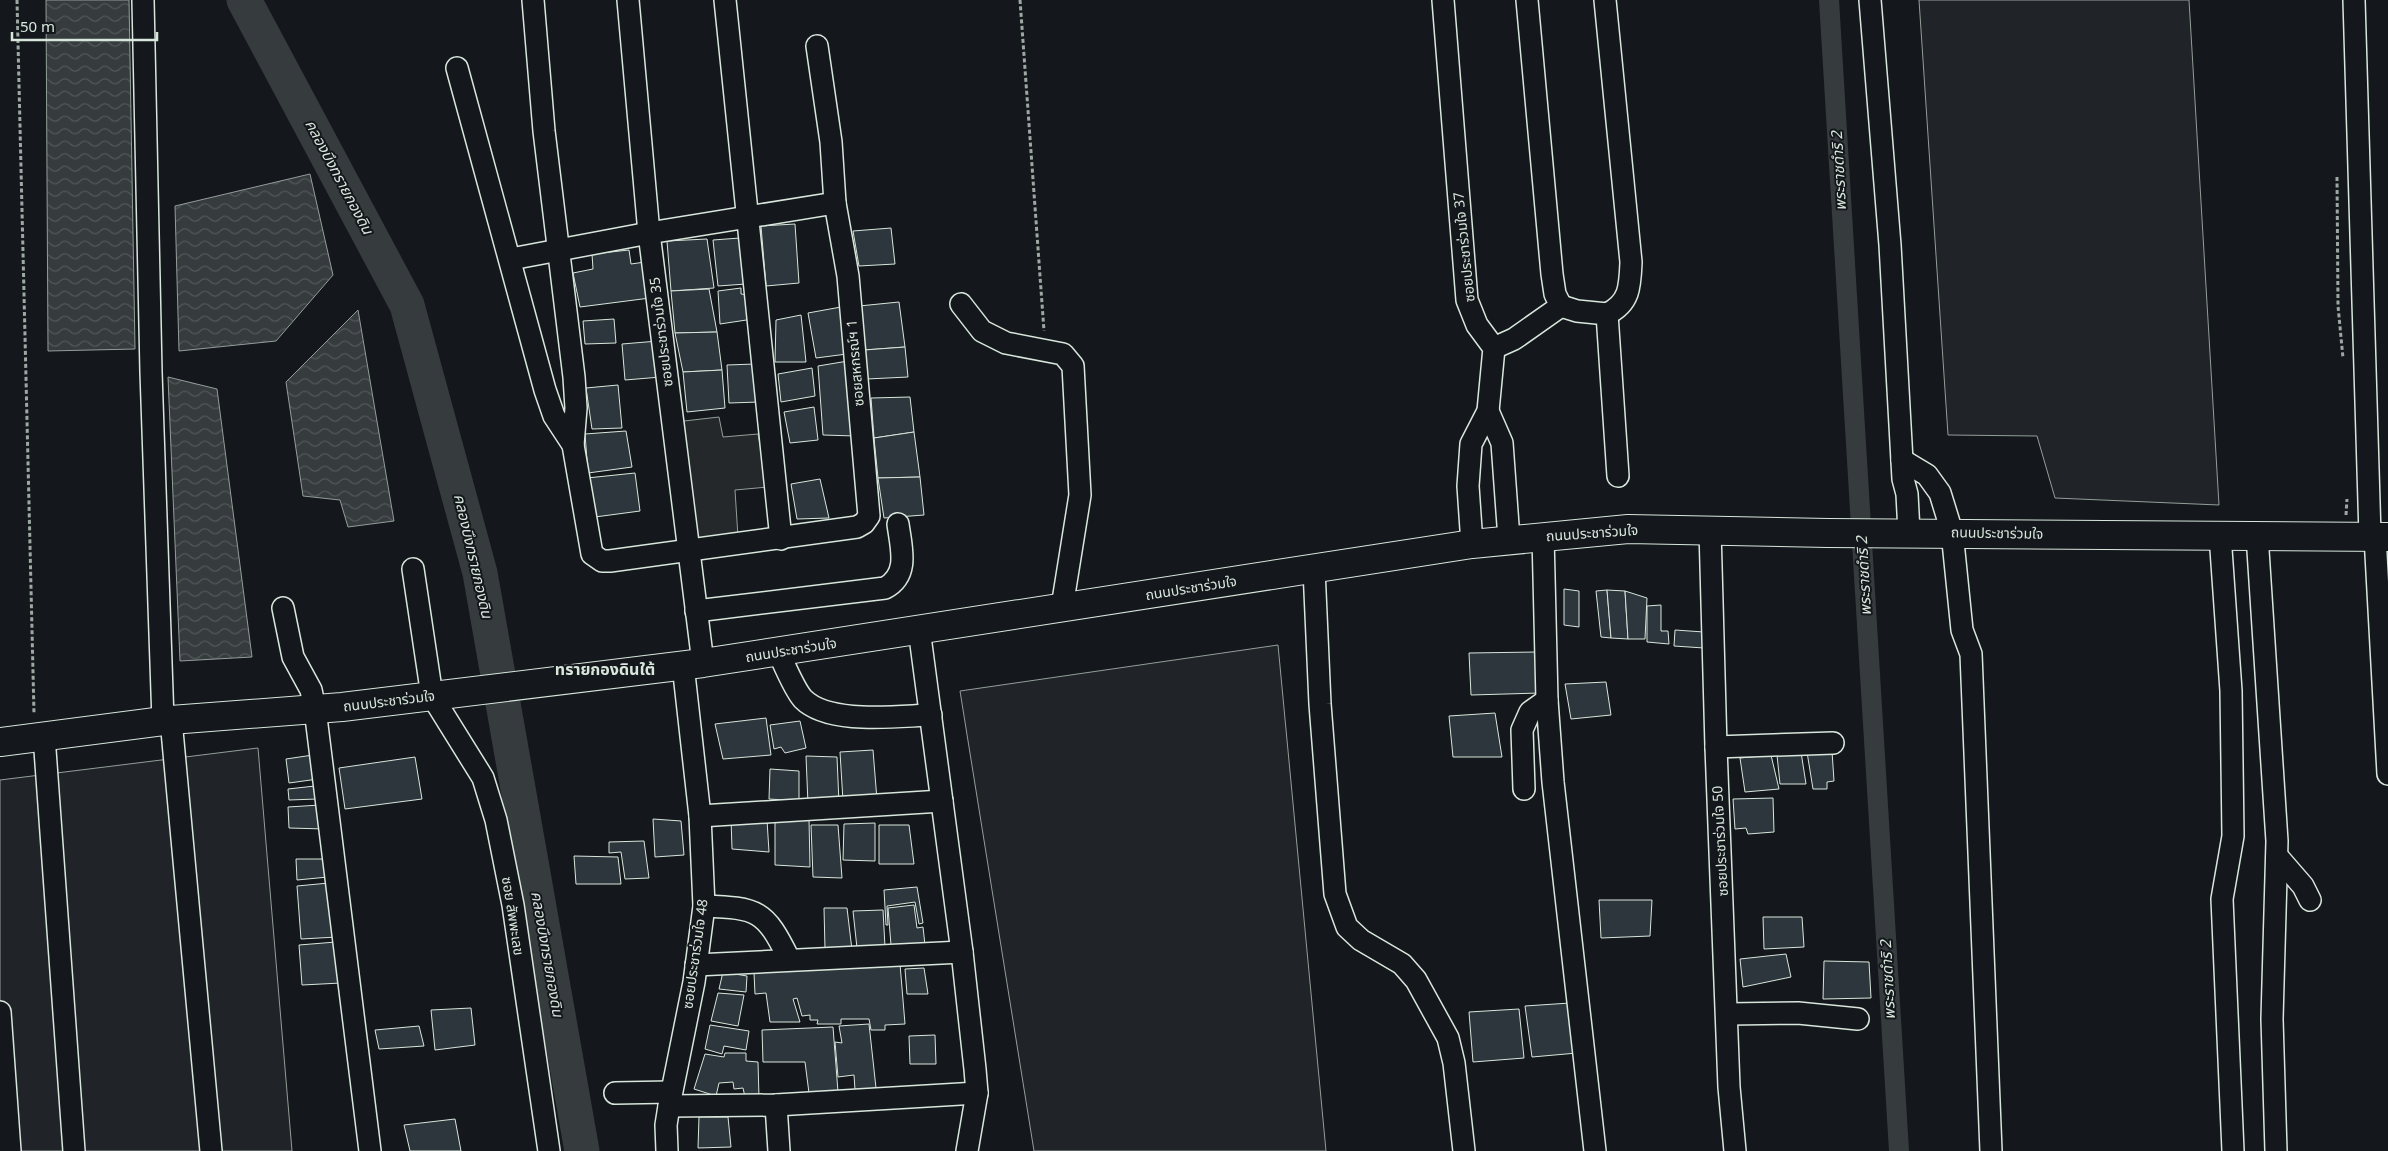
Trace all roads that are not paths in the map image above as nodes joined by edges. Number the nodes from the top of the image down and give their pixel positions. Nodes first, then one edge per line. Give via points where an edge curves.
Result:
1 (143, 0) edge
2 (533, 0) edge
3 (628, 0) edge
4 (726, 0) edge
5 (1443, 0) edge
6 (1527, 0) edge
7 (1605, 0) edge
8 (1870, 0) edge
9 (2354, 0) edge
10 (817, 46) dead end
11 (457, 68) dead end
12 (835, 203) junction
13 (748, 217) junction
14 (649, 233) junction
15 (557, 250) junction
16 (511, 259) junction
17 (961, 304) dead end
18 (1561, 306) junction
19 (1607, 314) junction
20 (1494, 348) junction
21 (1488, 411) junction
22 (573, 445) junction
23 (1902, 460) junction
24 (1618, 476) dead end
25 (898, 524) dead end
26 (1710, 530) junction
27 (1901, 532) junction
28 (1952, 532) junction
29 (2220, 535) junction
30 (2256, 535) junction
31 (1543, 536) junction
32 (2378, 536) edge
33 (781, 539) junction
34 (1510, 539) junction
35 (1472, 544) junction
36 (688, 551) junction
37 (413, 569) dead end
38 (1314, 569) junction
39 (283, 608) dead end
40 (1062, 608) junction
41 (696, 611) junction
42 (919, 630) junction
43 (778, 651) junction
44 (693, 664) junction
45 (432, 696) junction
46 (1547, 700) junction
47 (315, 709) junction
48 (931, 715) junction
49 (167, 720) junction
50 (39, 737) junction
51 (0, 742) edge
52 (1833, 743) dead end
53 (1716, 747) junction
54 (2388, 774) edge
55 (1524, 789) dead end
56 (942, 800) junction
57 (700, 816) junction
58 (2277, 856) junction
59 (2310, 900) dead end
60 (704, 906) junction
61 (962, 952) junction
62 (790, 959) junction
63 (696, 965) junction
64 (0, 1012) edge
65 (1728, 1014) junction
66 (1858, 1019) dead end
67 (615, 1093) dead end
68 (977, 1093) junction
69 (670, 1099) junction
70 (776, 1105) junction
71 (10, 1151) edge
72 (74, 1151) edge
73 (211, 1151) edge
74 (370, 1151) edge
75 (549, 1151) edge
76 (667, 1151) edge
77 (779, 1151) edge
78 (967, 1151) edge
79 (1464, 1151) edge
80 (1594, 1151) edge
81 (1735, 1151) edge
82 (1991, 1151) edge
83 (2233, 1151) edge
84 (2276, 1151) edge

1 - 49 street via 151,372
2 - 15 street
3 - 14 street, ซอยประชาร่วมใจ 35
4 - 13 street
5 - 20 street, ซอยประชาร่วมใจ 37 via 1467,300 1477,325
6 - 18 street via 1552,274 1555,294
7 - 19 street via 1630,262 1630,289 1624,302
8 - 23 street via 1890,245
9 - 32 street
10 - 12 street, ซอยสหกรณ์ฯ 1 via 831,142
11 - 16 street
12 - 13 street
12 - 33 street, ซอยสหกรณ์ฯ 1 via 848,276 869,511 864,523 858,527
13 - 14 street
13 - 33 street
14 - 15 street
14 - 36 street, ซอยประชาร่วมใจ 35
15 - 16 street
15 - 22 street via 574,377
16 - 22 street via 545,390 554,416
17 - 40 street via 982,331 1006,343 1063,354 1073,366 1080,495
18 - 19 street
18 - 20 street via 1514,339
19 - 24 street
20 - 21 street
21 - 34 street via 1502,443
21 - 35 street via 1471,444 1468,486
22 - 36 street via 592,554 610,561
23 - 27 street via 1907,494
23 - 28 street via 1927,475 1940,493
25 - 41 street via 902,558 900,574 895,583 885,588
26 - 27 main road, ถนนประชาร่วมใจ
26 - 31 main road, ถนนประชาร่วมใจ via 1628,529
26 - 53 street, ซอยประชาร่วมใจ 50
27 - 28 main road, ถนนประชาร่วมใจ
28 - 29 main road, ถนนประชาร่วมใจ
28 - 82 street via 1962,630 1971,654
29 - 30 main road, ถนนประชาร่วมใจ
29 - 83 street via 2231,691 2233,836 2222,899
30 - 32 main road, ถนนประชาร่วมใจ
30 - 58 street
31 - 34 main road, ถนนประชาร่วมใจ
31 - 46 street
32 - 54 street
33 - 36 street
34 - 35 main road, ถนนประชาร่วมใจ
35 - 38 main road, ถนนประชาร่วมใจ
36 - 41 street, ซอยประชาร่วมใจ 35
37 - 45 street
38 - 40 main road, ถนนประชาร่วมใจ
38 - 79 street via 1320,704 1335,894 1348,927 1361,940 1402,964 1416,980 1448,1038
39 - 47 street via 293,657 311,690
40 - 42 main road, ถนนประชาร่วมใจ
41 - 44 street, ซอยประชาร่วมใจ 35
42 - 43 main road, ถนนประชาร่วมใจ
42 - 48 street
43 - 44 main road, ถนนประชาร่วมใจ
43 - 48 street via 802,698 813,706 853,717
44 - 45 main road, ถนนประชาร่วมใจ
44 - 57 street, ซอยประชาร่วมใจ 48
45 - 47 main road, ถนนประชาร่วมใจ
45 - 75 street, ซอย สัพพะเลข via 483,778 496,820 513,905
46 - 55 street via 1530,712 1522,730
46 - 80 street via 1563,882
47 - 49 main road, ถนนประชาร่วมใจ
47 - 74 street
48 - 56 street
49 - 50 main road, ถนนประชาร่วมใจ
49 - 73 street
50 - 51 main road, ถนนประชาร่วมใจ
50 - 72 street
52 - 53 street
53 - 65 street, ซอยประชาร่วมใจ 50
56 - 57 street
56 - 61 street
57 - 60 street, ซอยประชาร่วมใจ 48
58 - 59 street via 2303,886
58 - 84 street via 2272,1019
60 - 62 street via 741,907 756,912 768,922
60 - 63 street, ซอยประชาร่วมใจ 48
61 - 62 street
61 - 68 street
62 - 63 street
63 - 69 street, ซอยประชาร่วมใจ 48
64 - 71 street
65 - 66 street via 1798,1013
65 - 81 street, ซอยประชาร่วมใจ 50 via 1729,1087
67 - 69 street
68 - 70 street
68 - 78 street
69 - 70 street
69 - 76 street, ซอยประชาร่วมใจ 48
70 - 77 street

